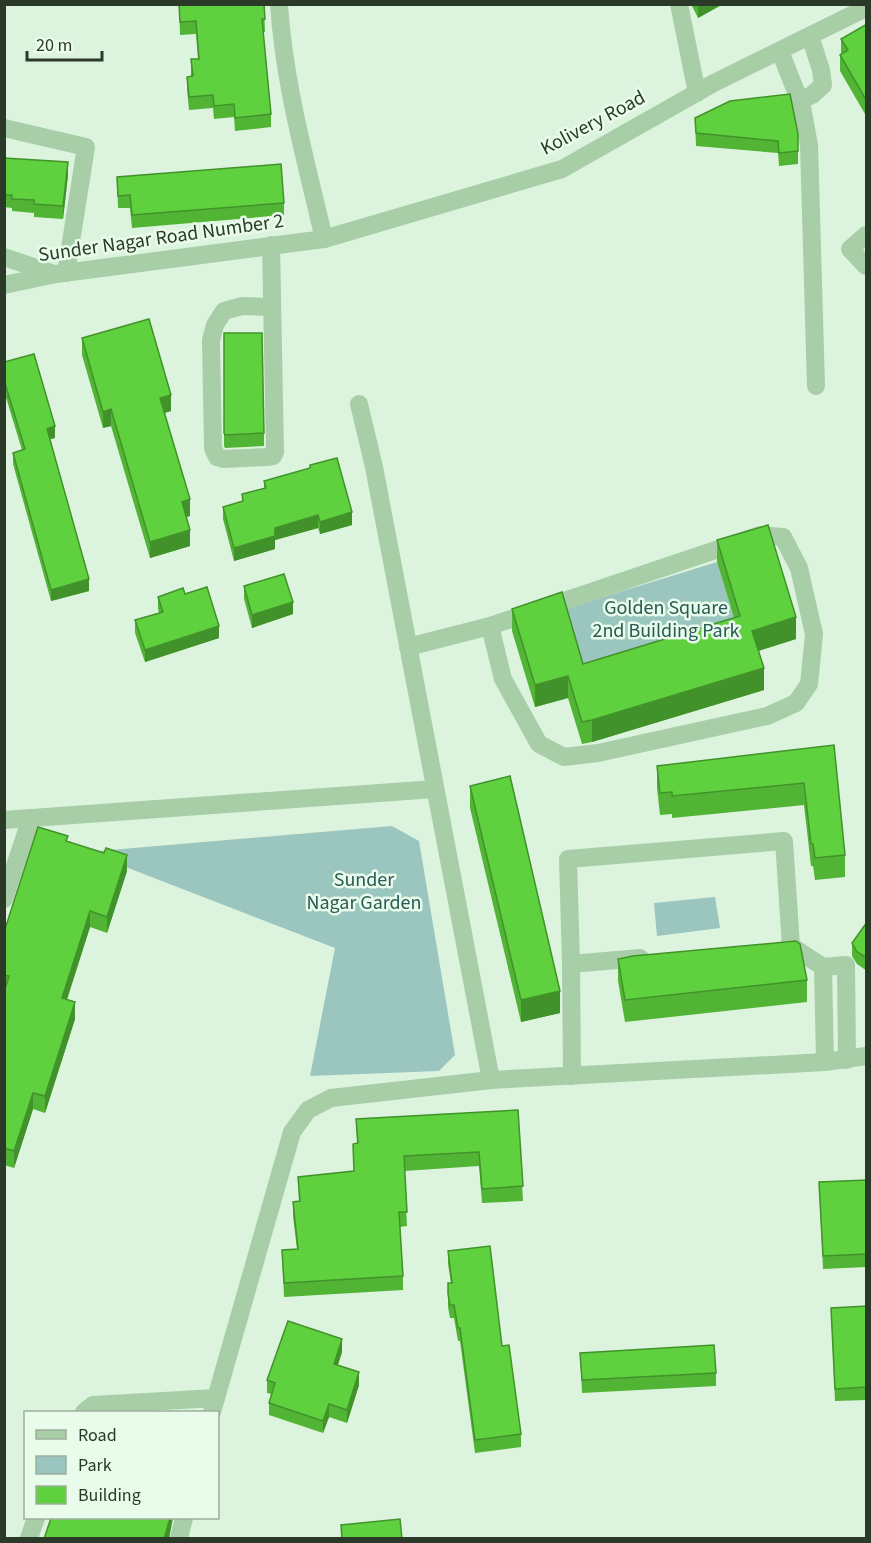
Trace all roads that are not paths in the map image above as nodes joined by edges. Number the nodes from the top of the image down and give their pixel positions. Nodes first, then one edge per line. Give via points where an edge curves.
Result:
1 (279, 4) edge
2 (679, 4) edge
3 (867, 8) edge
4 (810, 36) junction
5 (780, 51) junction
6 (697, 93) junction
7 (800, 100) junction
8 (4, 128) edge
9 (867, 235) edge
10 (324, 238) junction
11 (271, 245) junction
12 (4, 257) edge
13 (867, 266) edge
14 (61, 274) junction
15 (4, 285) edge
16 (273, 307) junction
17 (816, 386) dead end
18 (359, 404) dead end
19 (490, 626) junction
20 (408, 647) junction
21 (435, 789) junction
22 (31, 818) junction
23 (4, 820) edge
24 (4, 899) edge
25 (791, 946) junction
26 (768, 948) edge
27 (652, 957) edge
28 (571, 964) junction
29 (823, 967) junction
30 (867, 1056) edge
31 (847, 1060) junction
32 (825, 1062) junction
33 (572, 1076) junction
34 (491, 1080) junction
35 (214, 1405) edge
36 (86, 1411) edge
37 (36, 1519) edge
38 (184, 1519) edge
39 (28, 1539) edge
40 (179, 1539) edge

1 - 10 street via 288,83
2 - 6 street
3 - 4 street, Kolivery Road
4 - 5 street, Kolivery Road
4 - 7 street via 823,85
5 - 6 street, Kolivery Road
5 - 7 street
6 - 10 street, Kolivery Road via 562,169
7 - 17 street via 809,145
8 - 14 street via 86,147
9 - 13 street via 850,249
10 - 11 street, Sunder Nagar Road Number 2
11 - 14 street, Sunder Nagar Road Number 2
11 - 16 street
12 - 14 street
14 - 15 street, Sunder Nagar Road Number 2
16 - 16 street via 275,452 266,457 216,457 211,340 215,325 224,311 242,306
18 - 20 street
19 - 19 street via 503,679 539,744 564,757 767,716 796,703 809,684 814,634 800,568 783,537 760,535
19 - 20 street
20 - 21 street
21 - 22 street
21 - 34 street
22 - 23 street
22 - 24 street
25 - 26 street
25 - 28 street via 784,842 568,859
25 - 29 street
27 - 28 street
28 - 33 street
29 - 31 street via 846,965
29 - 32 street
30 - 31 street
31 - 32 street
32 - 33 street
33 - 34 street
34 - 35 street via 331,1098 308,1110 292,1132
35 - 36 street via 93,1405
37 - 39 street
38 - 40 street

